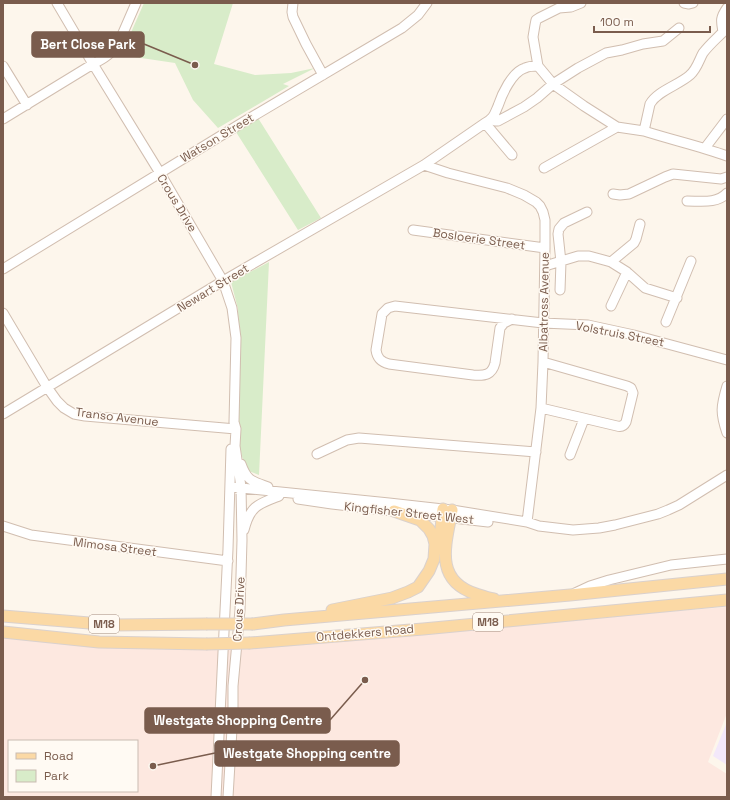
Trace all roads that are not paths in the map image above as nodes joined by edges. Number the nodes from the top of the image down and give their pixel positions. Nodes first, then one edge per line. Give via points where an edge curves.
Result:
1 (57, 3) edge
2 (136, 3) edge
3 (293, 3) edge
4 (427, 3) edge
5 (581, 3) edge
6 (684, 3) edge
7 (693, 3) edge
8 (560, 5) edge
9 (727, 8) edge
10 (679, 28) dead end
11 (725, 31) edge
12 (93, 64) junction
13 (3, 66) edge
14 (538, 66) junction
15 (323, 75) junction
16 (553, 84) junction
17 (27, 105) junction
18 (3, 119) edge
19 (727, 119) edge
20 (488, 121) junction
21 (617, 127) junction
22 (644, 131) junction
23 (705, 148) junction
24 (512, 155) dead end
25 (727, 156) edge
26 (424, 165) junction
27 (544, 168) dead end
28 (160, 173) junction
29 (727, 177) edge
30 (727, 193) edge
31 (613, 194) dead end
32 (687, 200) dead end
33 (587, 212) dead end
34 (640, 224) dead end
35 (413, 230) dead end
36 (545, 248) junction
37 (691, 260) dead end
38 (561, 262) junction
39 (611, 262) junction
40 (545, 266) junction
41 (3, 269) edge
42 (627, 272) junction
43 (223, 281) junction
44 (560, 290) dead end
45 (677, 298) junction
46 (611, 306) dead end
47 (3, 313) edge
48 (512, 319) junction
49 (666, 322) dead end
50 (543, 323) junction
51 (727, 360) edge
52 (543, 362) junction
53 (727, 386) edge
54 (47, 387) junction
55 (541, 408) junction
56 (3, 414) edge
57 (584, 419) junction
58 (234, 427) junction
59 (727, 432) edge
60 (235, 446) junction
61 (536, 452) junction
62 (317, 454) dead end
63 (570, 455) dead end
64 (727, 475) edge
65 (230, 490) junction
66 (241, 490) junction
67 (280, 494) junction
68 (394, 511) junction
69 (447, 513) junction
70 (527, 522) junction
71 (3, 526) edge
72 (539, 526) junction
73 (242, 540) junction
74 (727, 559) edge
75 (228, 561) junction
76 (727, 579) edge
77 (418, 587) junction
78 (570, 595) junction
79 (506, 600) junction
80 (727, 600) edge
81 (3, 616) edge
82 (284, 620) junction
83 (3, 632) edge
84 (216, 797) edge
85 (228, 797) edge

1 - 12 street, Crous Drive
2 - 12 street via 115,48 105,58
3 - 15 street via 293,17
4 - 15 street, Watson Street via 418,15 402,28
5 - 8 street via 571,7
6 - 7 street
8 - 14 street via 536,20 534,25 533,37
9 - 11 street via 721,20
10 - 16 street, Newart Street via 663,41 606,53
11 - 22 street via 703,53 690,75 654,98 650,104
12 - 17 street
12 - 28 street, Crous Drive
13 - 17 street
14 - 16 street
14 - 20 street via 524,68 516,74
15 - 28 street, Watson Street
16 - 20 street, Newart Street via 519,110 498,121
16 - 21 street
17 - 18 street
19 - 23 street
20 - 24 street
20 - 26 street, Newart Street
21 - 22 street
21 - 27 street
22 - 23 street
23 - 25 street
26 - 36 street, Albatross Avenue via 508,188 532,199 543,212
26 - 43 street, Newart Street
28 - 41 street, Watson Street
28 - 43 street, Crous Drive
29 - 31 street via 720,179 673,174 629,194
30 - 32 street via 716,200
33 - 38 street via 564,223 559,229
34 - 39 street via 634,243
35 - 36 street, Bosloerie Street
36 - 40 street, Albatross Avenue
37 - 45 street
38 - 39 street via 578,256
38 - 40 street
38 - 44 street
39 - 42 street
40 - 50 street, Albatross Avenue
42 - 45 street via 645,288
42 - 46 street
43 - 54 street, Newart Street
43 - 58 street, Crous Drive via 232,308 236,338
45 - 49 street
47 - 54 street, Transo Avenue
48 - 48 street, Volstruis Street via 500,328 494,369 481,376 383,362 377,356 383,312 395,306
48 - 50 street, Volstruis Street
50 - 51 street, Volstruis Street via 588,325
50 - 52 street, Albatross Avenue
52 - 55 street, Albatross Avenue
52 - 57 street via 627,386 633,391 625,424 617,426
53 - 59 street via 721,409
54 - 56 street, Newart Street
54 - 58 street, Transo Avenue via 64,408 74,414
55 - 57 street
55 - 61 street, Albatross Avenue
57 - 63 street
58 - 60 street, Crous Drive
58 - 65 street, Crous Drive
60 - 66 street, Crous Drive
60 - 67 street, Kingfisher Street West via 246,476 252,482
61 - 62 street via 359,438 347,440
61 - 70 street, Albatross Avenue
64 - 72 street, Kingfisher Street West via 679,505 658,514 585,530
65 - 66 street, Kingfisher Street West
65 - 75 street, Crous Drive
66 - 67 street, Kingfisher Street West
66 - 73 street, Crous Drive
67 - 68 street, Kingfisher Street West via 332,504
67 - 69 street, Kingfisher Street West
67 - 73 street, Kingfisher Street West via 252,511
68 - 69 street, Kingfisher Street West
68 - 77 main road via 420,520 434,536 434,559
69 - 70 street, Kingfisher Street West
69 - 72 street, Kingfisher Street West
69 - 77 main road via 437,563 430,576
69 - 79 main road via 445,551 450,576 460,588 488,598
70 - 72 street, Kingfisher Street West
71 - 75 street, Mimosa Street via 42,537
73 - 85 street, Crous Drive
74 - 78 street, Ontdekkers Road via 672,565 609,580
75 - 84 street, Crous Drive
76 - 78 main road, Ontdekkers Road / M18
77 - 82 main road via 392,598
78 - 79 main road, Ontdekkers Road / M18
79 - 82 main road, Ontdekkers Road / M18
80 - 83 main road, Ontdekkers Road / M18, bridge via 250,643 99,642
81 - 82 main road, Ontdekkers Road / M18, bridge via 114,625 252,624

